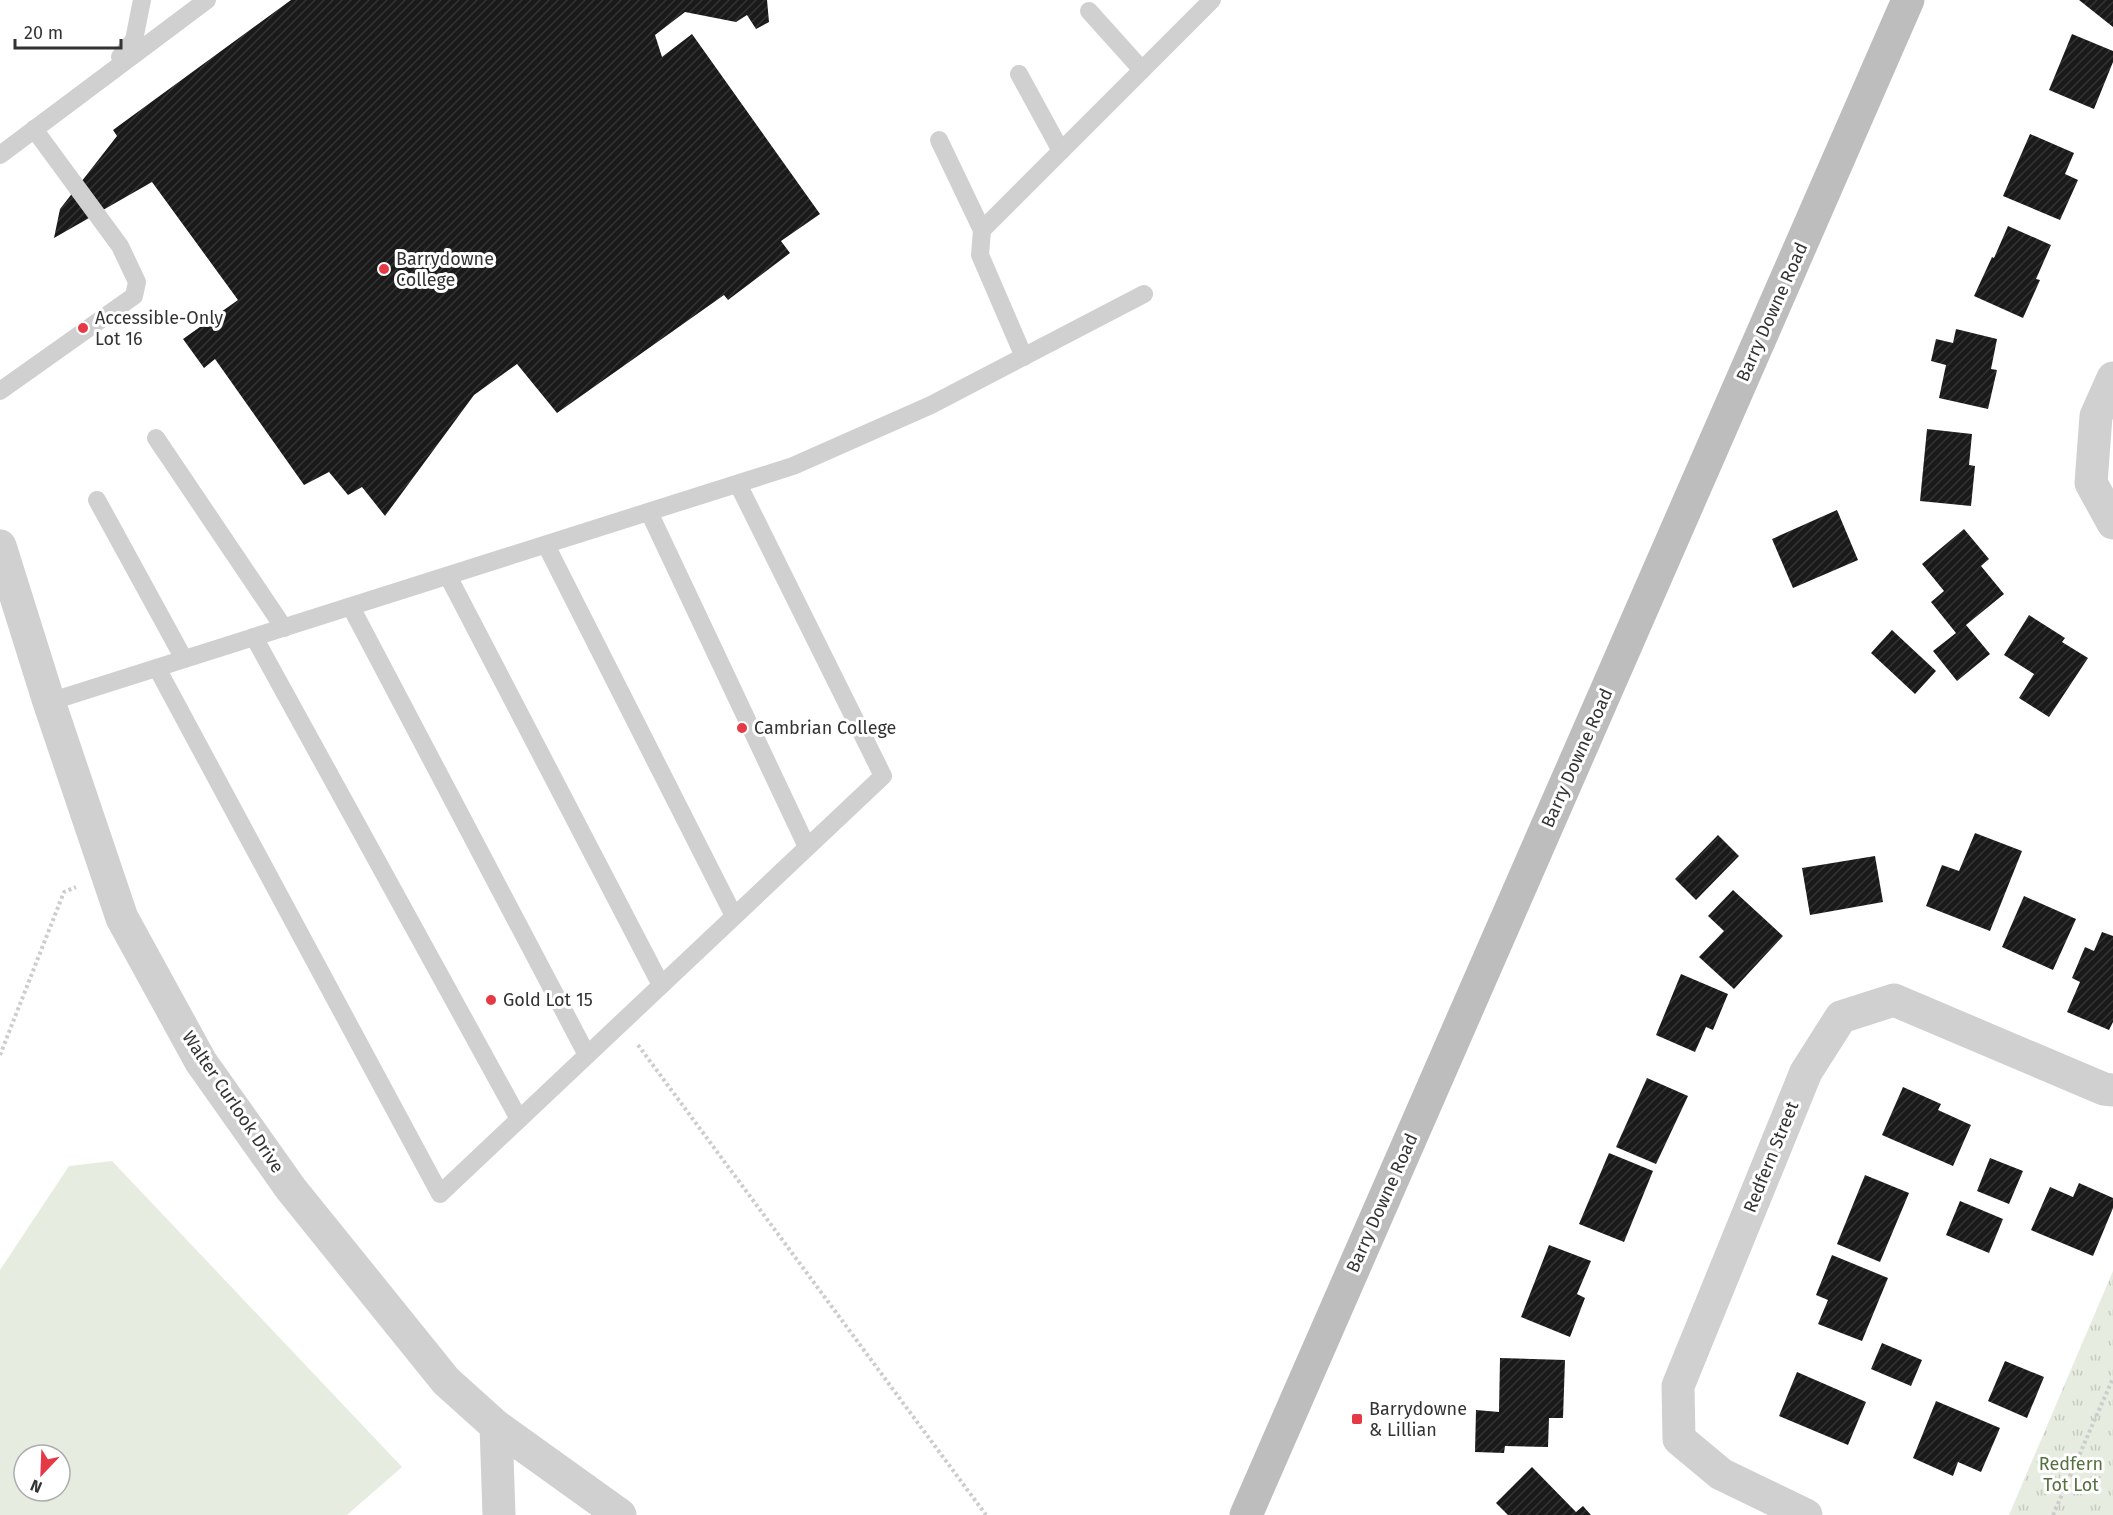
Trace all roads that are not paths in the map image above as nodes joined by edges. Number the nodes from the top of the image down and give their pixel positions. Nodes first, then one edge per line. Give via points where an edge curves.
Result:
1 (142, 0) edge
2 (207, 0) edge
3 (1212, 0) edge
4 (1908, 0) edge
5 (1089, 11) dead end
6 (1142, 70) junction
7 (1019, 74) dead end
8 (106, 75) junction
9 (34, 129) junction
10 (939, 140) dead end
11 (1061, 151) junction
12 (0, 155) edge
13 (982, 230) junction
14 (1144, 294) dead end
15 (1024, 357) junction
16 (2113, 378) edge
17 (0, 391) edge
18 (156, 438) dead end
19 (738, 484) junction
20 (98, 500) dead end
21 (649, 512) junction
22 (2113, 523) edge
23 (546, 545) junction
24 (0, 546) edge
25 (448, 576) junction
26 (351, 607) junction
27 (284, 628) junction
28 (254, 637) junction
29 (184, 659) junction
30 (157, 668) junction
31 (49, 702) junction
32 (807, 847) junction
33 (734, 915) junction
34 (661, 985) junction
35 (587, 1055) junction
36 (2113, 1090) edge
37 (519, 1119) junction
38 (496, 1426) junction
39 (499, 1515) edge
40 (620, 1515) edge
41 (1246, 1515) edge
42 (1806, 1515) edge

1 - 8 lane via 134,40
2 - 8 lane
3 - 6 lane
4 - 41 main road, Barry Downe Road
5 - 6 lane
6 - 11 lane
7 - 11 lane
8 - 9 lane
9 - 12 lane
9 - 17 lane via 120,246 137,282 134,296
10 - 13 lane
11 - 13 lane
13 - 15 lane via 980,255
14 - 15 lane
15 - 19 lane via 931,405 793,466
16 - 22 street via 2096,416 2091,483
18 - 27 lane
19 - 21 lane
19 - 32 lane via 883,776
20 - 29 lane
21 - 23 lane
21 - 32 lane
23 - 25 lane
23 - 33 lane
24 - 31 street, Walter Curlook Drive
25 - 26 lane
25 - 34 lane
26 - 27 lane
26 - 35 lane
27 - 28 lane
28 - 29 lane
28 - 37 lane
29 - 30 lane
30 - 31 lane
30 - 37 lane via 440,1194
31 - 38 street, Walter Curlook Drive via 123,918 201,1062 291,1189 446,1381
32 - 33 lane
33 - 34 lane
34 - 35 lane
35 - 37 lane
36 - 42 street, Redfern Street via 1894,1000 1841,1017 1806,1072 1678,1386 1679,1439 1721,1474
38 - 39 street
38 - 40 street, Walter Curlook Drive

